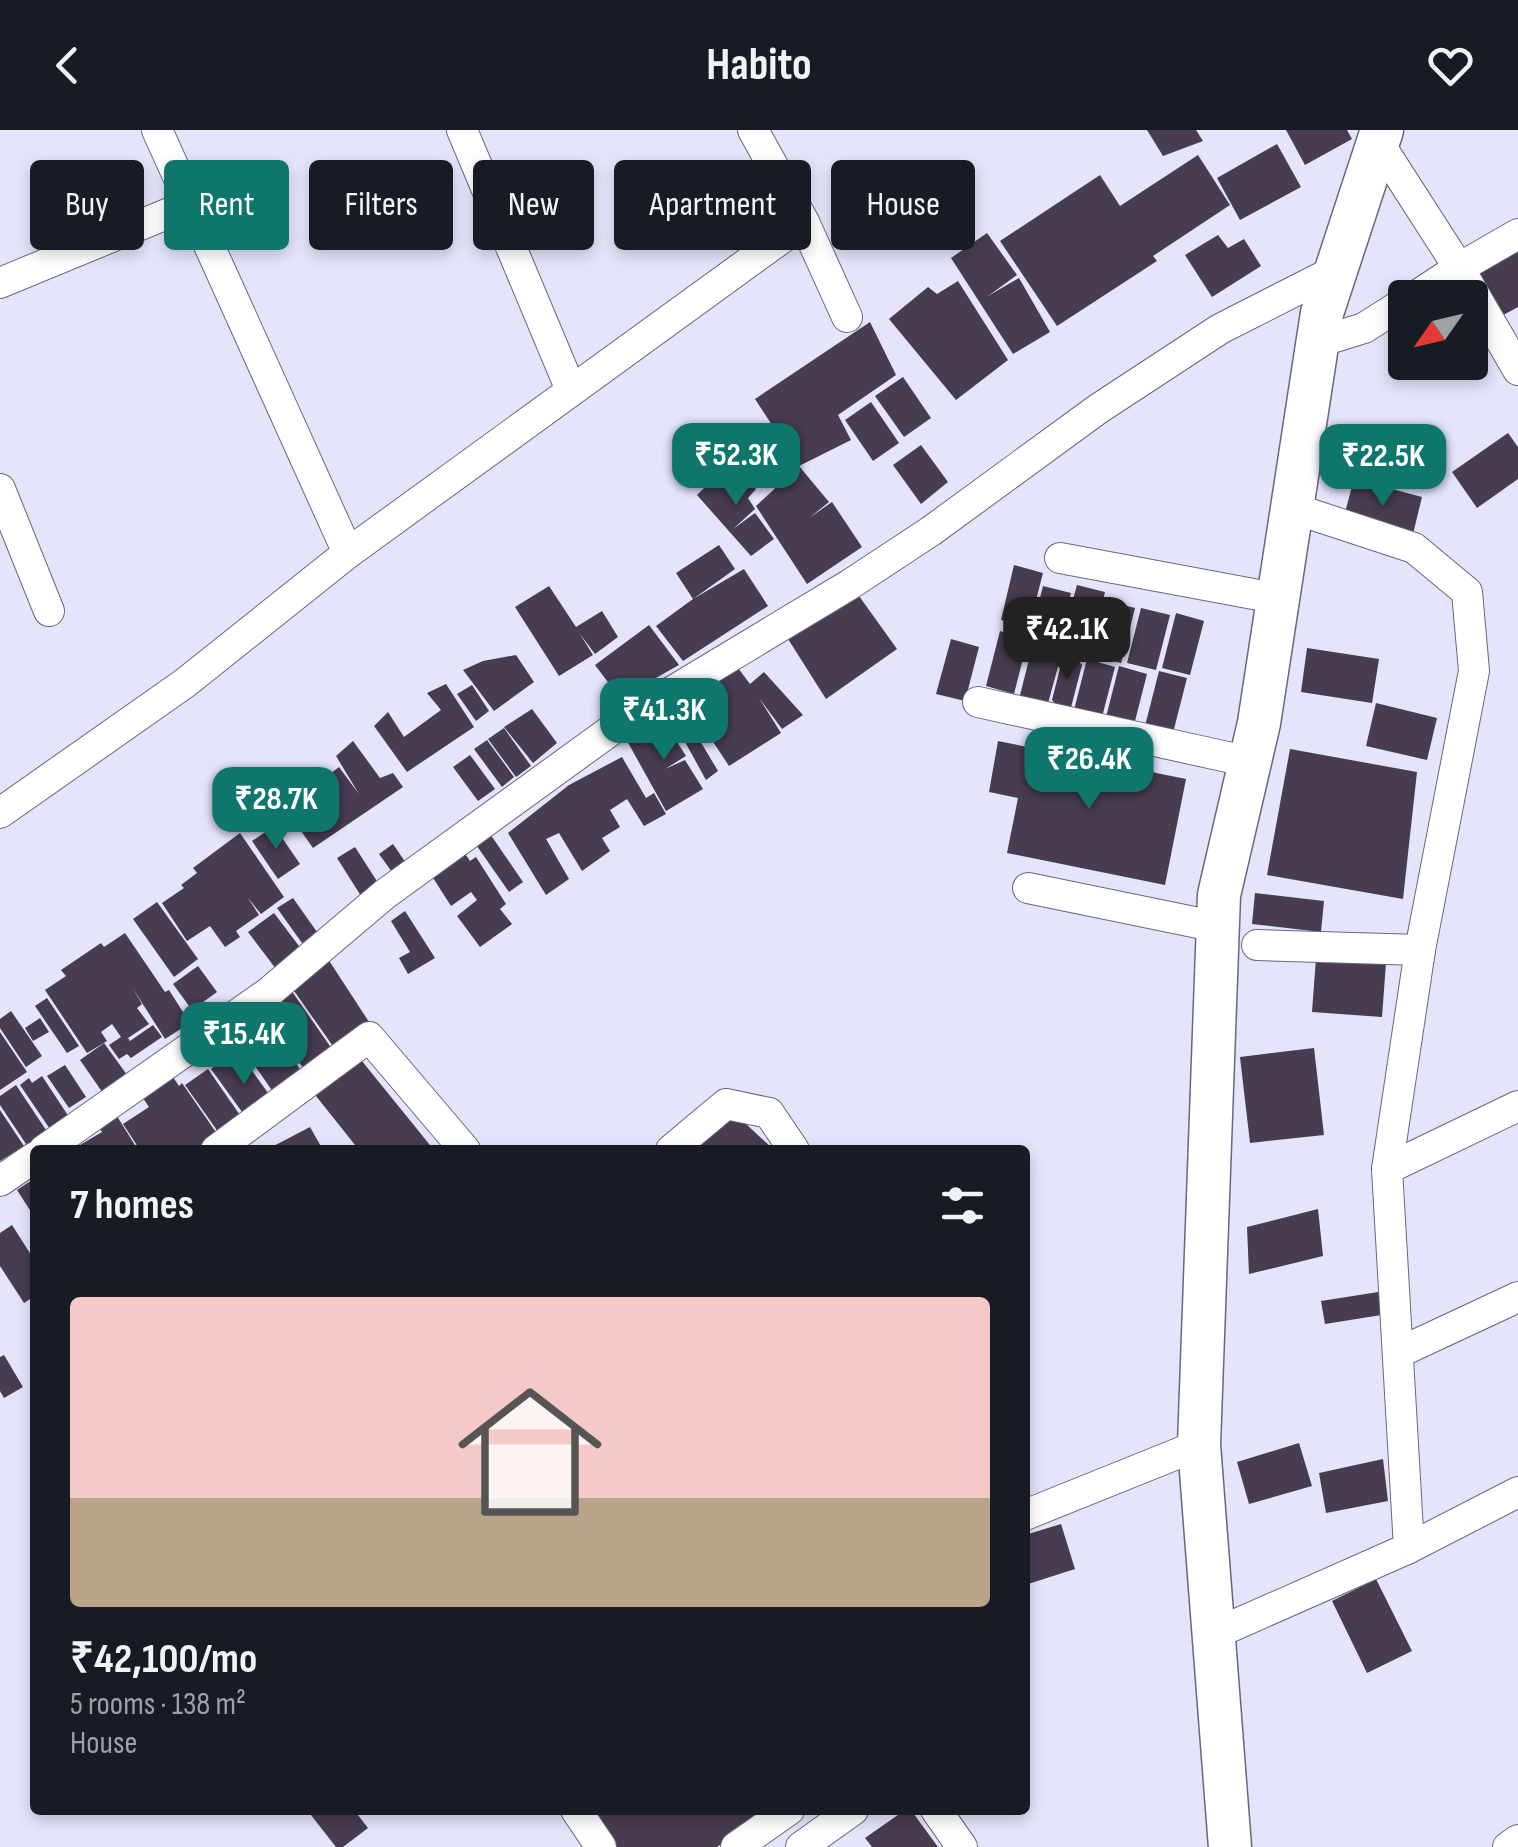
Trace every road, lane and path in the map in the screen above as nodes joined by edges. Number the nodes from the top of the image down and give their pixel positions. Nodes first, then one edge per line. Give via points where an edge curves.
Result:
1 (157, 130) edge
2 (462, 130) edge
3 (753, 130) edge
4 (1380, 136) edge
5 (171, 160) edge
6 (770, 160) edge
7 (164, 215) edge
8 (1518, 234) edge
9 (811, 237) edge
10 (212, 250) edge
11 (765, 250) edge
12 (1459, 268) junction
13 (1336, 270) junction
14 (1440, 280) edge
15 (0, 283) edge
16 (1388, 313) edge
17 (848, 317) dead end
18 (1316, 343) junction
19 (1518, 370) edge
20 (571, 390) junction
21 (0, 489) edge
22 (1292, 508) junction
23 (348, 552) junction
24 (1060, 558) dead end
25 (1280, 599) junction
26 (48, 611) dead end
27 (978, 702) dead end
28 (1250, 762) junction
29 (0, 813) edge
30 (1028, 888) dead end
31 (1218, 927) junction
32 (1257, 945) dead end
33 (1420, 950) junction
34 (1518, 1106) edge
35 (51, 1145) edge
36 (223, 1145) edge
37 (461, 1145) edge
38 (677, 1145) edge
39 (791, 1145) edge
40 (30, 1160) edge
41 (1387, 1168) junction
42 (0, 1181) edge
43 (1518, 1297) edge
44 (1398, 1353) junction
45 (1199, 1446) junction
46 (1518, 1492) edge
47 (1030, 1514) edge
48 (1409, 1548) junction
49 (1212, 1634) junction
50 (579, 1815) edge
51 (782, 1815) edge
52 (846, 1815) edge
53 (940, 1815) edge
54 (1518, 1840) edge
55 (600, 1847) edge
56 (736, 1847) edge
57 (801, 1847) edge
58 (962, 1847) edge
59 (1230, 1847) edge
60 (1508, 1847) edge

1 - 5 street
2 - 20 street
3 - 6 street
4 - 12 street
4 - 13 street
7 - 15 street
8 - 12 street
9 - 17 street
10 - 23 street
11 - 20 street
12 - 14 street
12 - 19 street
13 - 18 street
13 - 35 street via 1220,330 850,585 628,718 385,894 268,993
16 - 18 street
18 - 22 street
20 - 23 street
21 - 26 street
22 - 25 street
22 - 33 street via 1414,548 1467,592 1474,671
23 - 29 street via 185,683
24 - 25 street
25 - 28 street
27 - 28 street
28 - 31 street via 1219,895
30 - 31 street
31 - 45 street
32 - 33 street
33 - 41 street
34 - 41 street
36 - 37 street via 369,1037
38 - 39 street via 726,1104 769,1113
40 - 42 street
41 - 44 street
43 - 44 street
44 - 48 street
45 - 47 street
45 - 49 street
46 - 48 street
48 - 49 street
49 - 59 street
50 - 55 street
51 - 56 street
52 - 57 street
53 - 58 street
54 - 60 street

